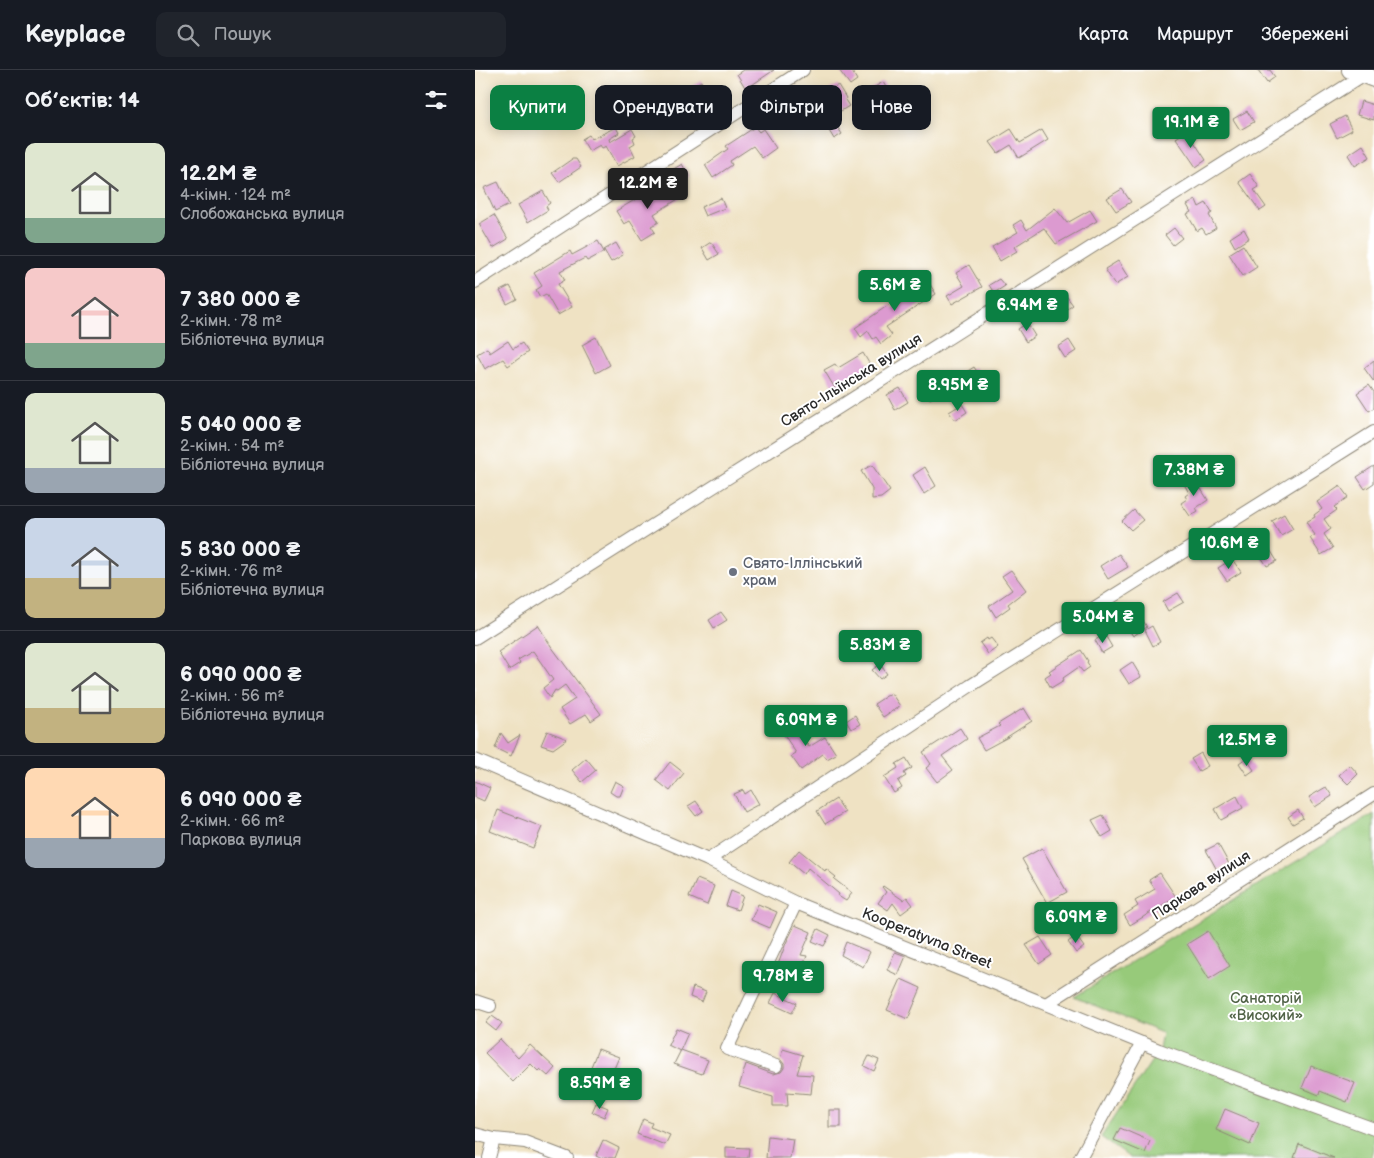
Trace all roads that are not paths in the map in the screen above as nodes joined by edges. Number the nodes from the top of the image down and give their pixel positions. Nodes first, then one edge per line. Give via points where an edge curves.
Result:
1 (803, 70) edge
2 (1365, 73) edge
3 (475, 282) edge
4 (1374, 432) edge
5 (475, 638) edge
6 (475, 760) edge
7 (1374, 794) edge
8 (708, 860) junction
9 (796, 902) junction
10 (475, 1002) edge
11 (1046, 1004) junction
12 (490, 1006) dead end
13 (1143, 1043) junction
14 (776, 1066) dead end
15 (1374, 1129) edge
16 (475, 1134) edge
17 (493, 1139) junction
18 (489, 1158) edge
19 (567, 1158) edge
20 (1079, 1158) edge

1 - 3 street
2 - 5 street, Свято-Ільїнська вулиця
4 - 8 street via 970,686
6 - 8 street, Kooperatyvna Street
7 - 11 street, Паркова вулиця
8 - 9 street, Kooperatyvna Street
9 - 11 street, Kooperatyvna Street
9 - 14 street via 727,1049
10 - 12 street
11 - 13 street, Kooperatyvna Street
13 - 15 street, Kooperatyvna Street
13 - 20 street
16 - 17 street
17 - 18 street
17 - 19 street via 525,1142

